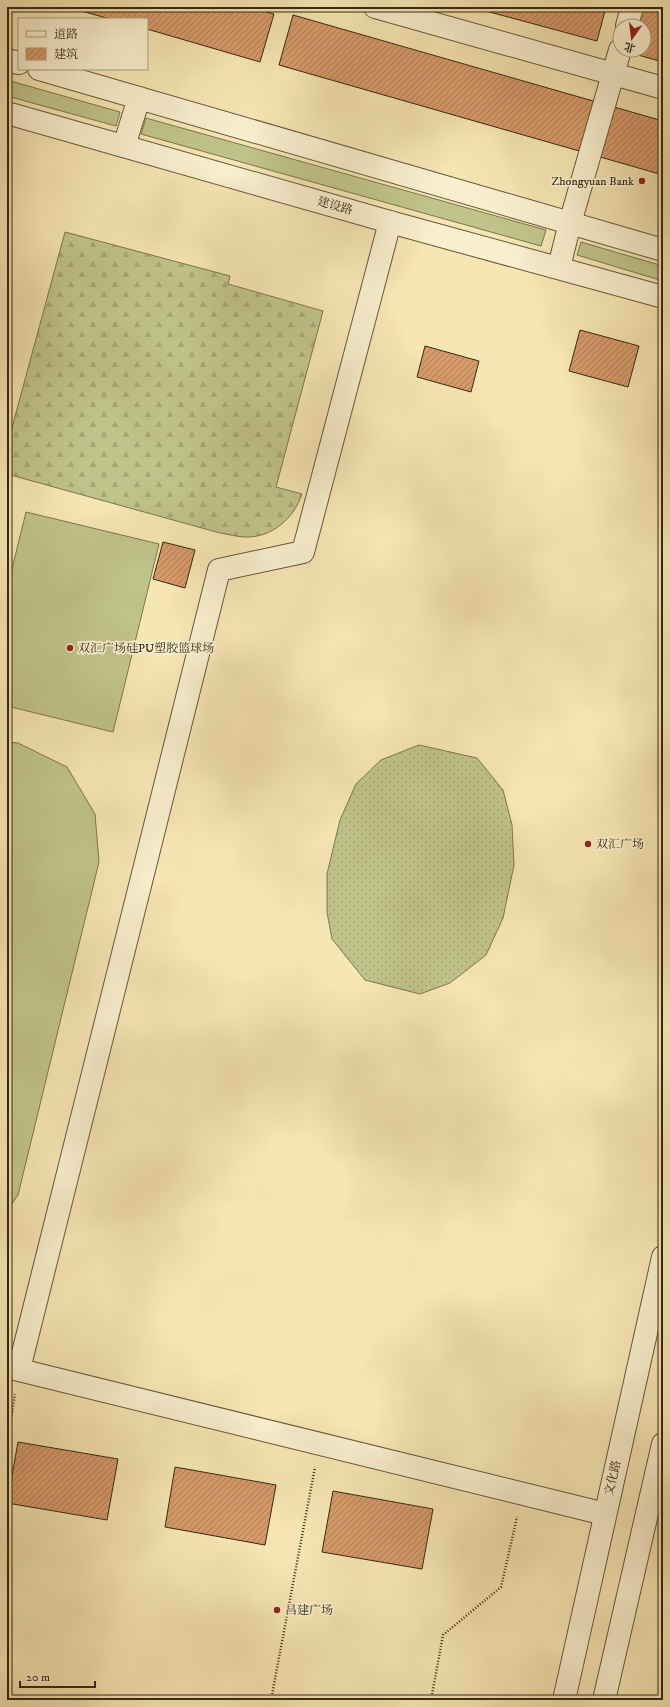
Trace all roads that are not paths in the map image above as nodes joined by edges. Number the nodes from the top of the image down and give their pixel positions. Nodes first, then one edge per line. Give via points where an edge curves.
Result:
1 (374, 7) edge
2 (632, 7) edge
3 (629, 18) edge
4 (618, 58) edge
5 (7, 60) edge
6 (18, 63) edge
7 (42, 70) edge
8 (613, 74) junction
9 (663, 88) edge
10 (138, 98) junction
11 (7, 113) edge
12 (124, 146) junction
13 (390, 222) junction
14 (570, 223) junction
15 (663, 250) edge
16 (559, 267) junction
17 (663, 296) edge
18 (663, 1256) edge
19 (13, 1368) edge
20 (663, 1444) edge
21 (605, 1514) junction
22 (564, 1700) edge
23 (604, 1700) edge

1 - 8 street
2 - 3 street
4 - 8 street
5 - 6 street
7 - 10 street
8 - 9 street
8 - 14 street
10 - 12 street
10 - 14 street
11 - 12 street, 建设路
12 - 13 street, 建设路
13 - 16 street, 建设路
13 - 19 street via 303,552 218,570
14 - 15 street
14 - 16 street
16 - 17 street, 建设路
18 - 21 street, 文化路
19 - 21 street
20 - 23 street
21 - 22 street, 文化路

